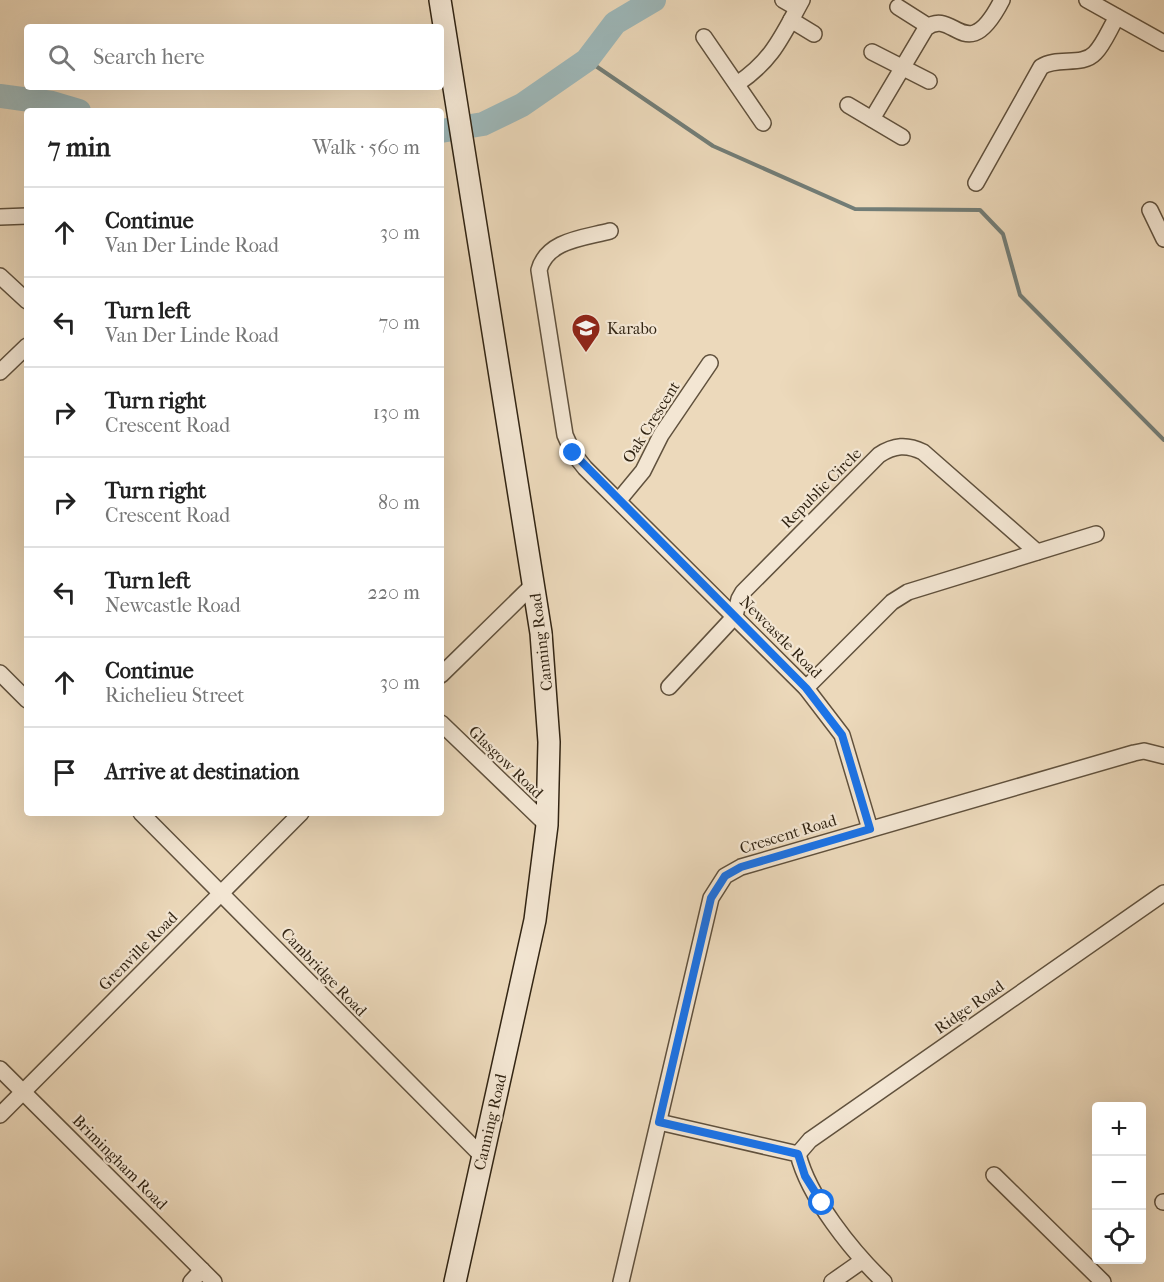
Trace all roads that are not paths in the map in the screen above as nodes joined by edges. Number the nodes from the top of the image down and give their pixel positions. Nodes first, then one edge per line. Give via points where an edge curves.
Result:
1 (440, 0) edge
2 (783, 0) edge
3 (1002, 0) edge
4 (1087, 0) edge
5 (898, 7) dead end
6 (797, 9) edge
7 (1117, 17) junction
8 (443, 24) edge
9 (928, 26) junction
10 (444, 28) edge
11 (814, 34) dead end
12 (704, 37) dead end
13 (1164, 43) edge
14 (872, 52) dead end
15 (901, 67) junction
16 (929, 81) dead end
17 (737, 84) junction
18 (848, 105) dead end
19 (872, 119) junction
20 (762, 123) dead end
21 (902, 137) dead end
22 (976, 183) dead end
23 (1150, 210) dead end
24 (24, 216) edge
25 (0, 217) edge
26 (610, 231) dead end
27 (1164, 239) edge
28 (1, 278) edge
29 (24, 298) edge
30 (24, 349) edge
31 (710, 363) dead end
32 (0, 372) edge
33 (619, 500) junction
34 (1096, 534) dead end
35 (1037, 552) junction
36 (534, 584) junction
37 (735, 616) junction
38 (444, 672) edge
39 (0, 673) edge
40 (669, 687) dead end
41 (806, 688) junction
42 (24, 697) edge
43 (444, 726) edge
44 (1164, 756) edge
45 (144, 816) edge
46 (298, 816) edge
47 (548, 825) junction
48 (870, 829) junction
49 (1164, 892) edge
50 (221, 893) junction
51 (0, 1069) edge
52 (24, 1092) junction
53 (0, 1115) edge
54 (659, 1122) junction
55 (798, 1154) junction
56 (482, 1156) junction
57 (994, 1175) dead end
58 (862, 1261) junction
59 (202, 1270) junction
60 (190, 1282) edge
61 (214, 1282) edge
62 (455, 1282) edge
63 (621, 1282) edge
64 (832, 1282) edge
65 (884, 1282) edge
66 (1102, 1282) edge

1 - 8 main road, Canning Road
2 - 6 street
3 - 9 street via 987,26 974,34 961,33 942,23
4 - 7 street
5 - 9 street
6 - 11 street
6 - 17 street via 759,69
7 - 13 street
7 - 22 street via 1095,54 1082,59 1055,60 1041,67
9 - 15 street
10 - 36 main road, Canning Road
12 - 17 street
14 - 15 street
15 - 16 street
15 - 19 street
17 - 20 street
18 - 19 street
19 - 21 street
23 - 27 street
24 - 25 street
26 - 33 street, Newcastle Road via 552,249 541,261 539,280 568,443 585,468
28 - 29 street
30 - 32 street
31 - 33 street, Oak Crescent via 661,435 643,471
33 - 37 street, Newcastle Road
34 - 35 street
35 - 37 street, Republic Circle via 923,452 907,446 893,447 879,455 743,592
35 - 41 street via 900,596
36 - 38 street
36 - 47 main road, Canning Road via 548,703
37 - 40 street
37 - 41 street, Newcastle Road
39 - 42 street
41 - 48 street, Newcastle Road via 842,735
43 - 47 street, Glasgow Road
44 - 48 street, Crescent Road via 1134,753
45 - 50 street, Cambridge Road
46 - 50 street, Grenville Road
47 - 56 main road, Canning Road via 536,920
48 - 54 street, Crescent Road via 741,867 719,882 711,898
49 - 55 street, Ridge Road via 810,1140
50 - 52 street, Grenville Road
50 - 56 street, Cambridge Road
51 - 52 street, Brimingham Road
52 - 53 street, Grenville Road
52 - 59 street, Brimingham Road
54 - 55 street
54 - 63 street, Crescent Road
55 - 58 street via 811,1185
56 - 62 main road, Canning Road
57 - 66 street
58 - 64 street
58 - 65 street
59 - 60 street
59 - 61 street, Brimingham Road

